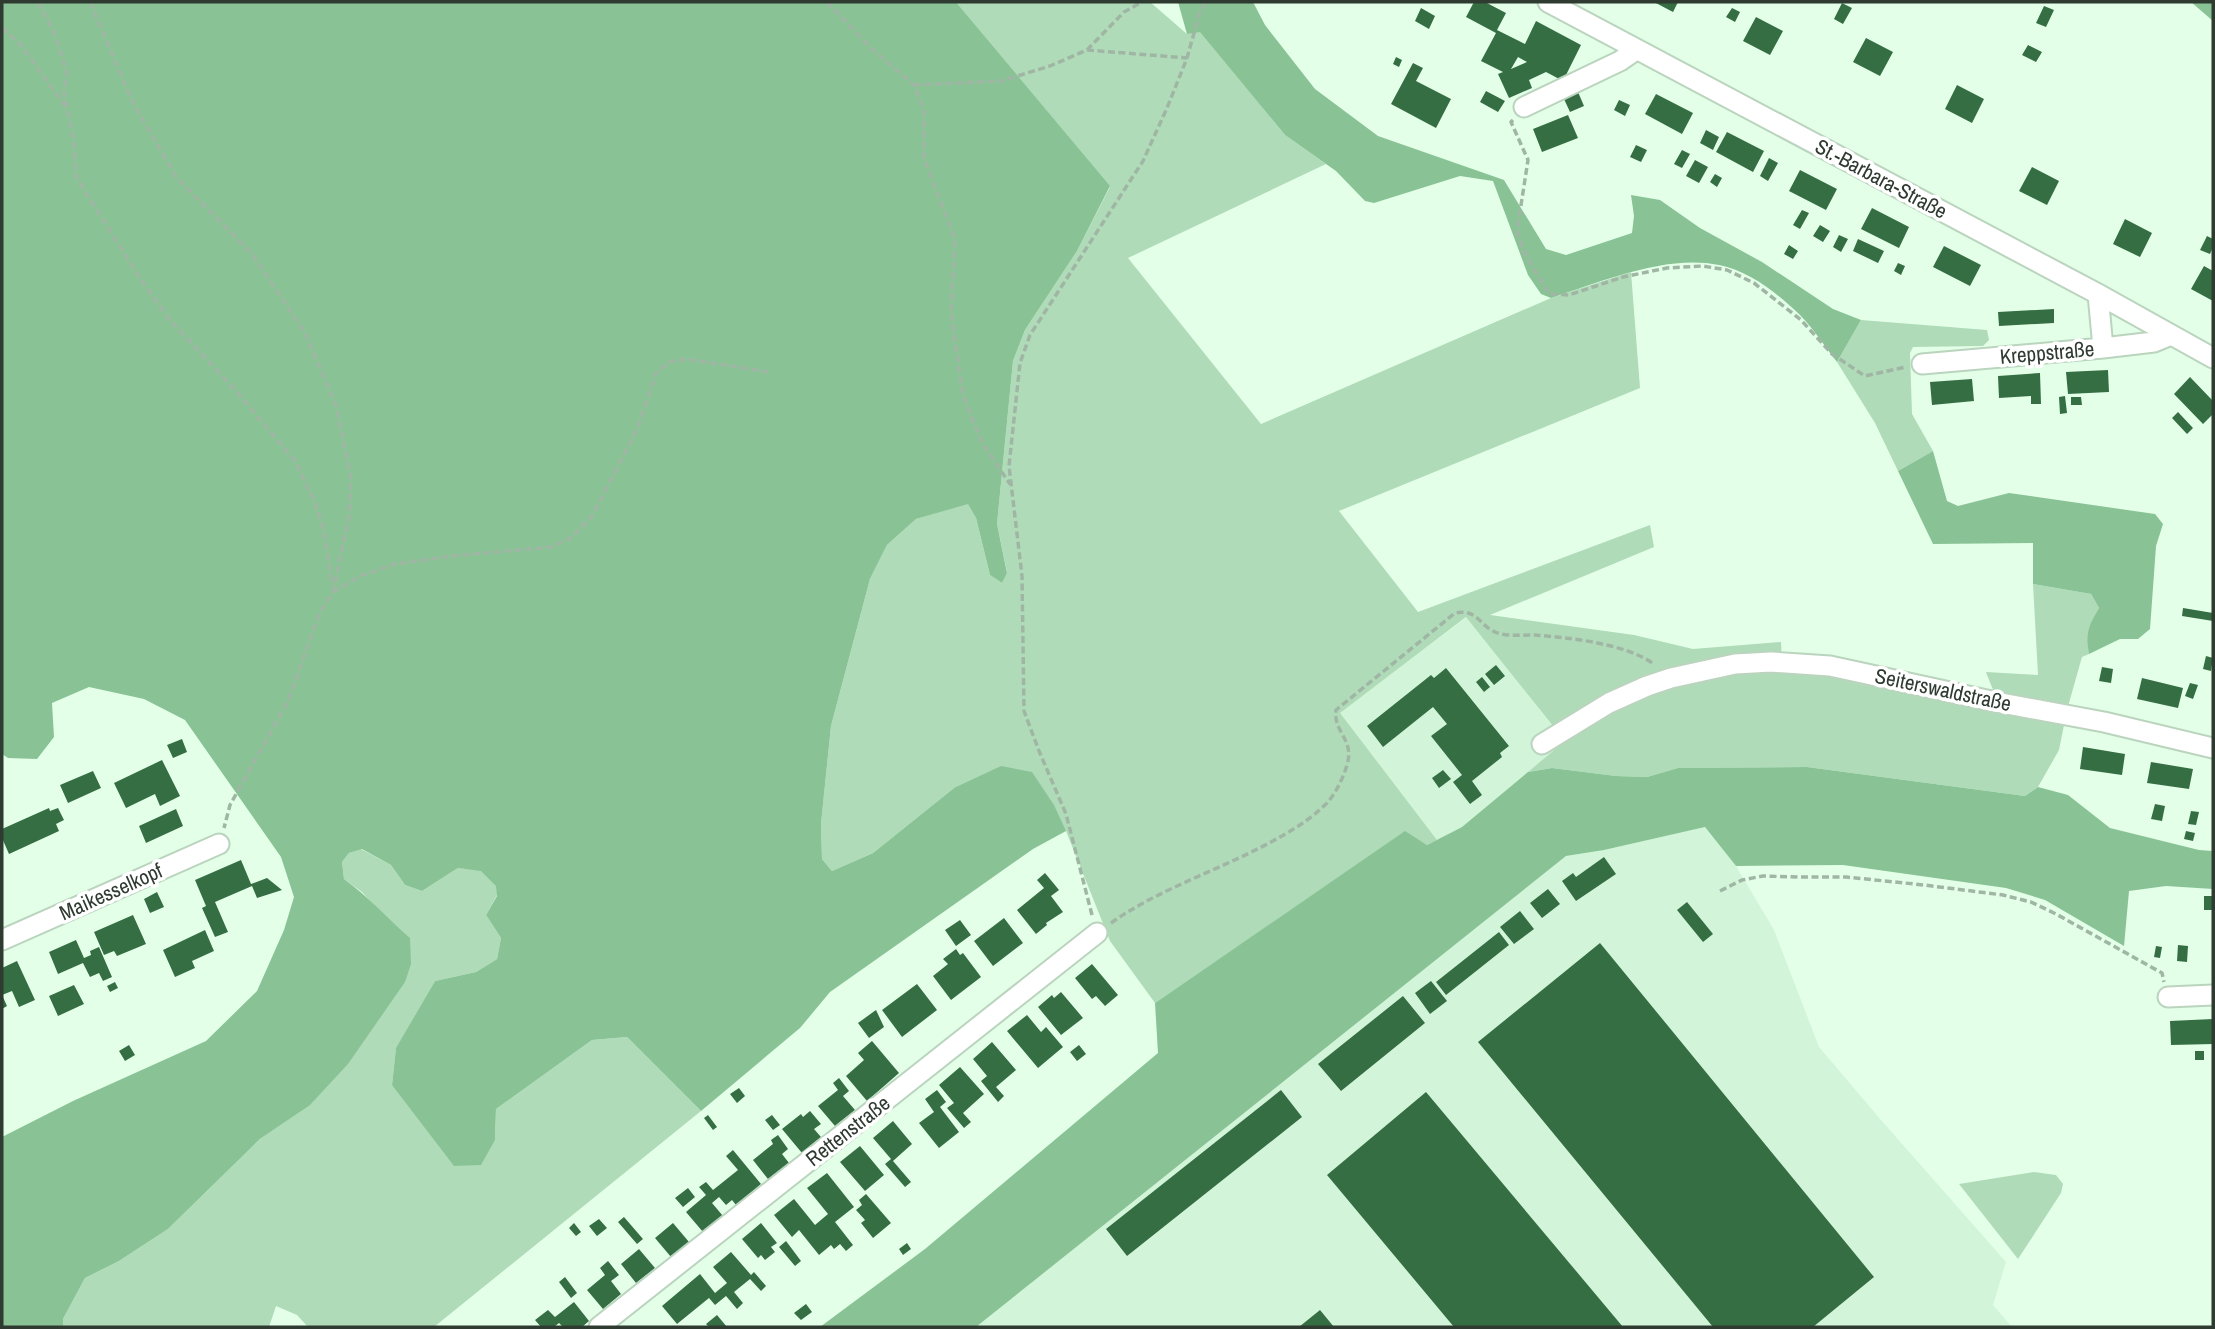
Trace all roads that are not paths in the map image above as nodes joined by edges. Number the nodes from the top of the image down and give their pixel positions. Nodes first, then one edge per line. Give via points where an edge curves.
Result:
1 (1548, 2) edge
2 (1636, 50) junction
3 (1524, 107) road end
4 (2098, 294) junction
5 (2171, 335) junction
6 (2103, 348) junction
7 (2213, 358) edge
8 (1922, 364) road end
9 (1542, 744) dead end
10 (2213, 748) edge
11 (219, 844) road end
12 (1097, 933) road end
13 (2, 940) edge
14 (2213, 995) edge
15 (2168, 998) road end
16 (599, 1327) edge

1 - 2 street, St.-Barbara-Straße
2 - 3 street
2 - 4 street, St.-Barbara-Straße
4 - 5 street, St.-Barbara-Straße
4 - 6 street
5 - 6 street, Kreppstraße via 2154,342
5 - 7 street, St.-Barbara-Straße
6 - 8 street, Kreppstraße
9 - 10 street, Seiterswaldstraße via 1647,686 1735,664 1771,662 1830,666
11 - 13 street, Maikesselkopf
12 - 16 street, Rettenstraße
14 - 15 street

